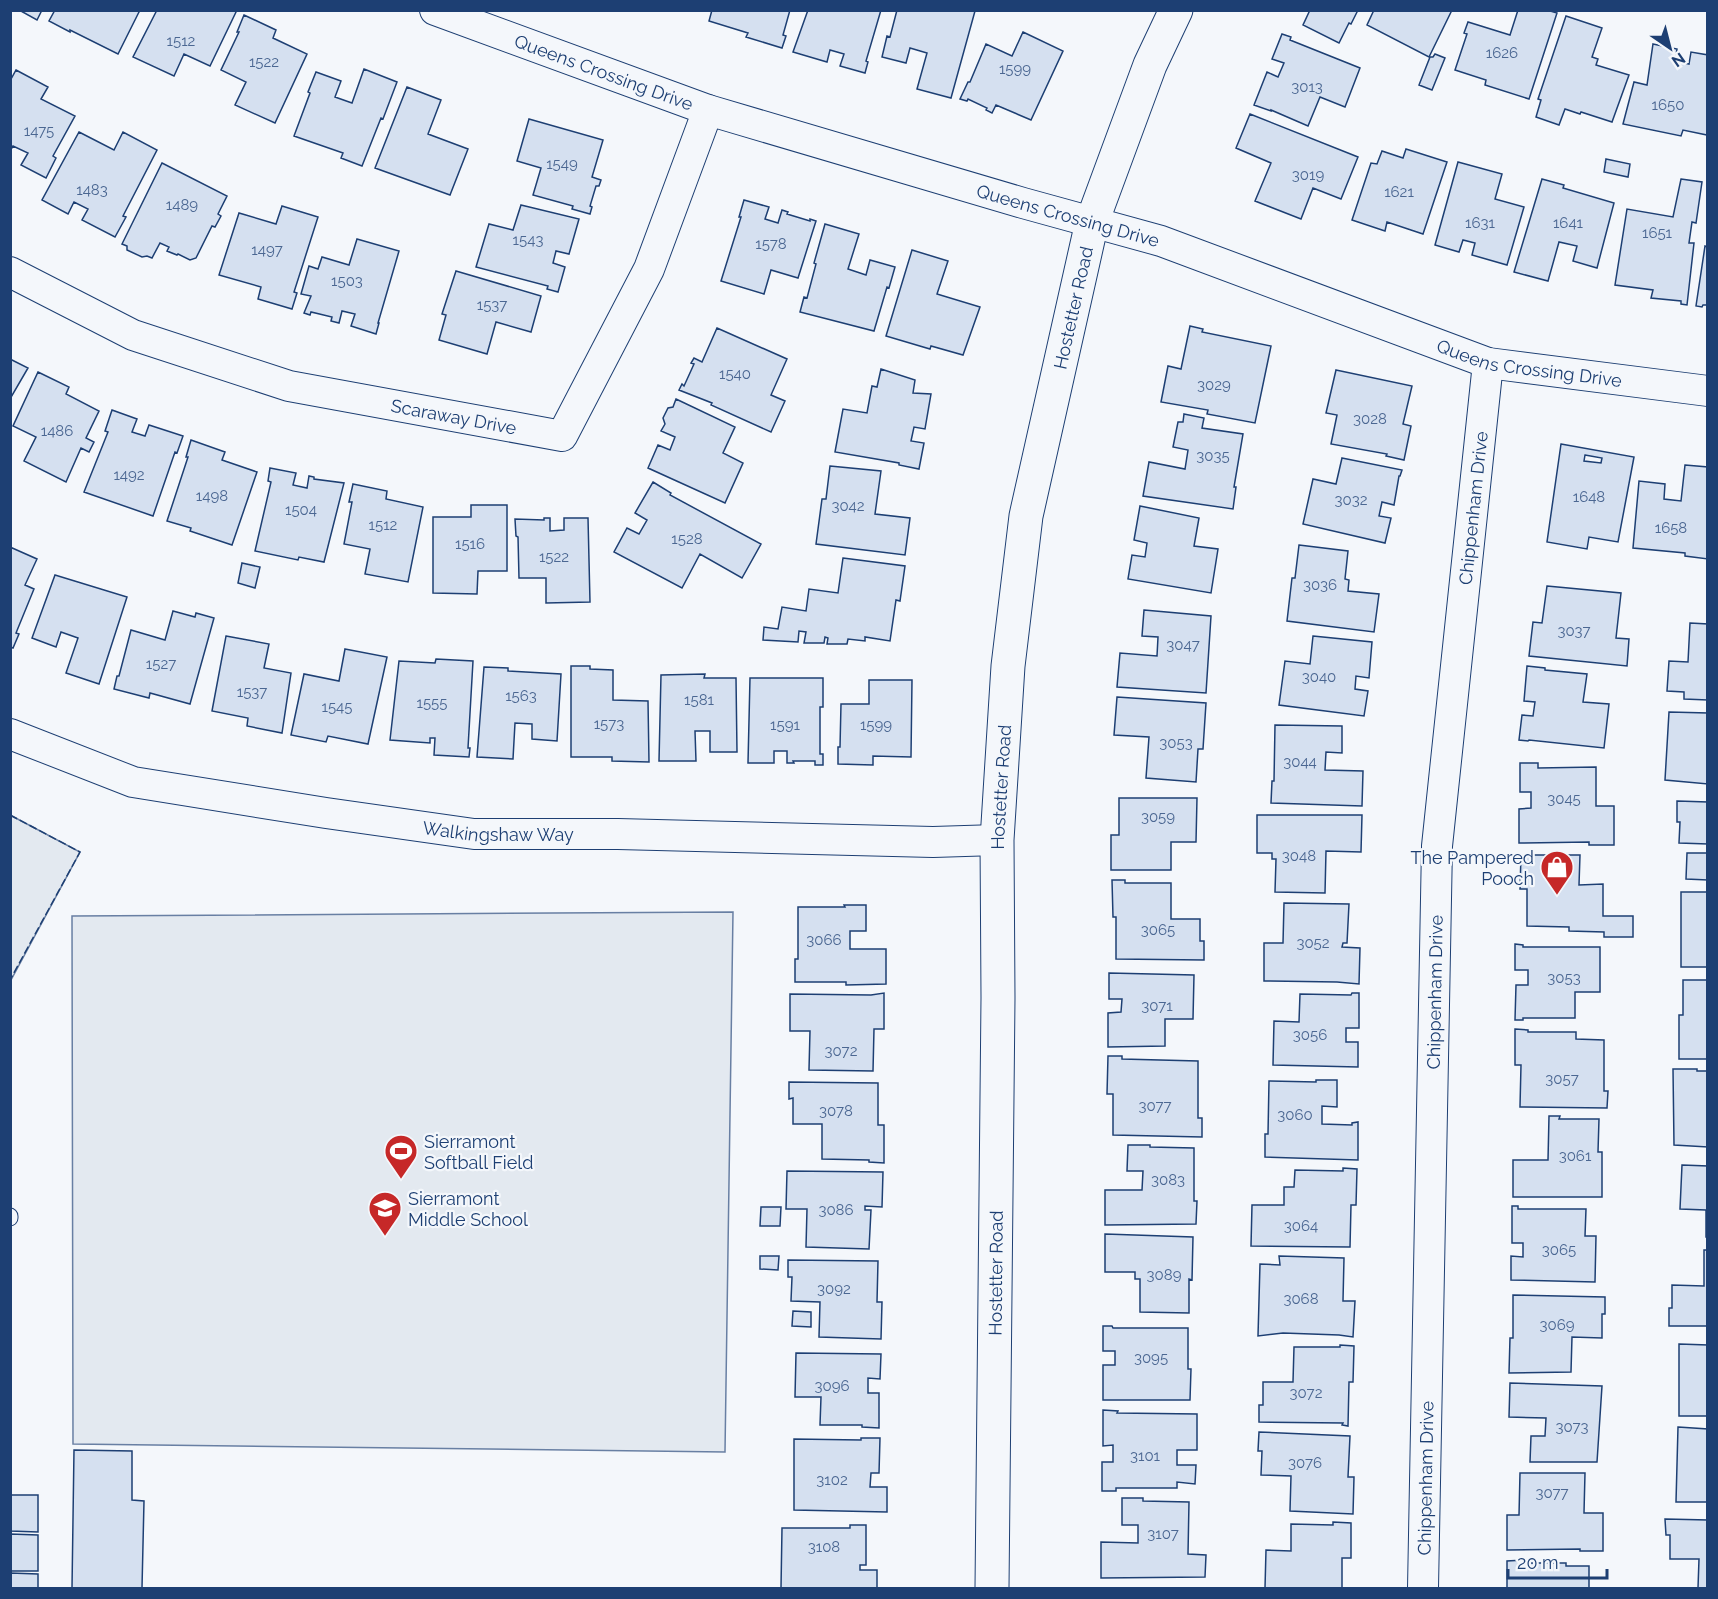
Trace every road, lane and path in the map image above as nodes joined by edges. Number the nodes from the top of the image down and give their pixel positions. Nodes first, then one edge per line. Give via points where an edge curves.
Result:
1 (435, 10) edge
2 (1176, 10) edge
3 (708, 110) junction
4 (1092, 222) junction
5 (10, 272) edge
6 (1488, 363) junction
7 (1707, 391) edge
8 (10, 734) edge
9 (997, 840) junction
10 (992, 1588) edge
11 (1422, 1588) edge

1 - 3 street, Queens Crossing Drive
2 - 4 main road, Hostetter Road via 1150,65
3 - 4 street, Queens Crossing Drive
3 - 5 street, Scaraway Drive via 649,269 562,436 289,386 133,334
4 - 6 street, Queens Crossing Drive via 1161,241
4 - 9 main road, Hostetter Road via 1026,516 1008,666
6 - 7 street, Queens Crossing Drive
6 - 11 street, Chippenham Drive via 1437,846
8 - 9 street, Walkingshaw Way via 133,782 474,834
9 - 10 main road, Hostetter Road

